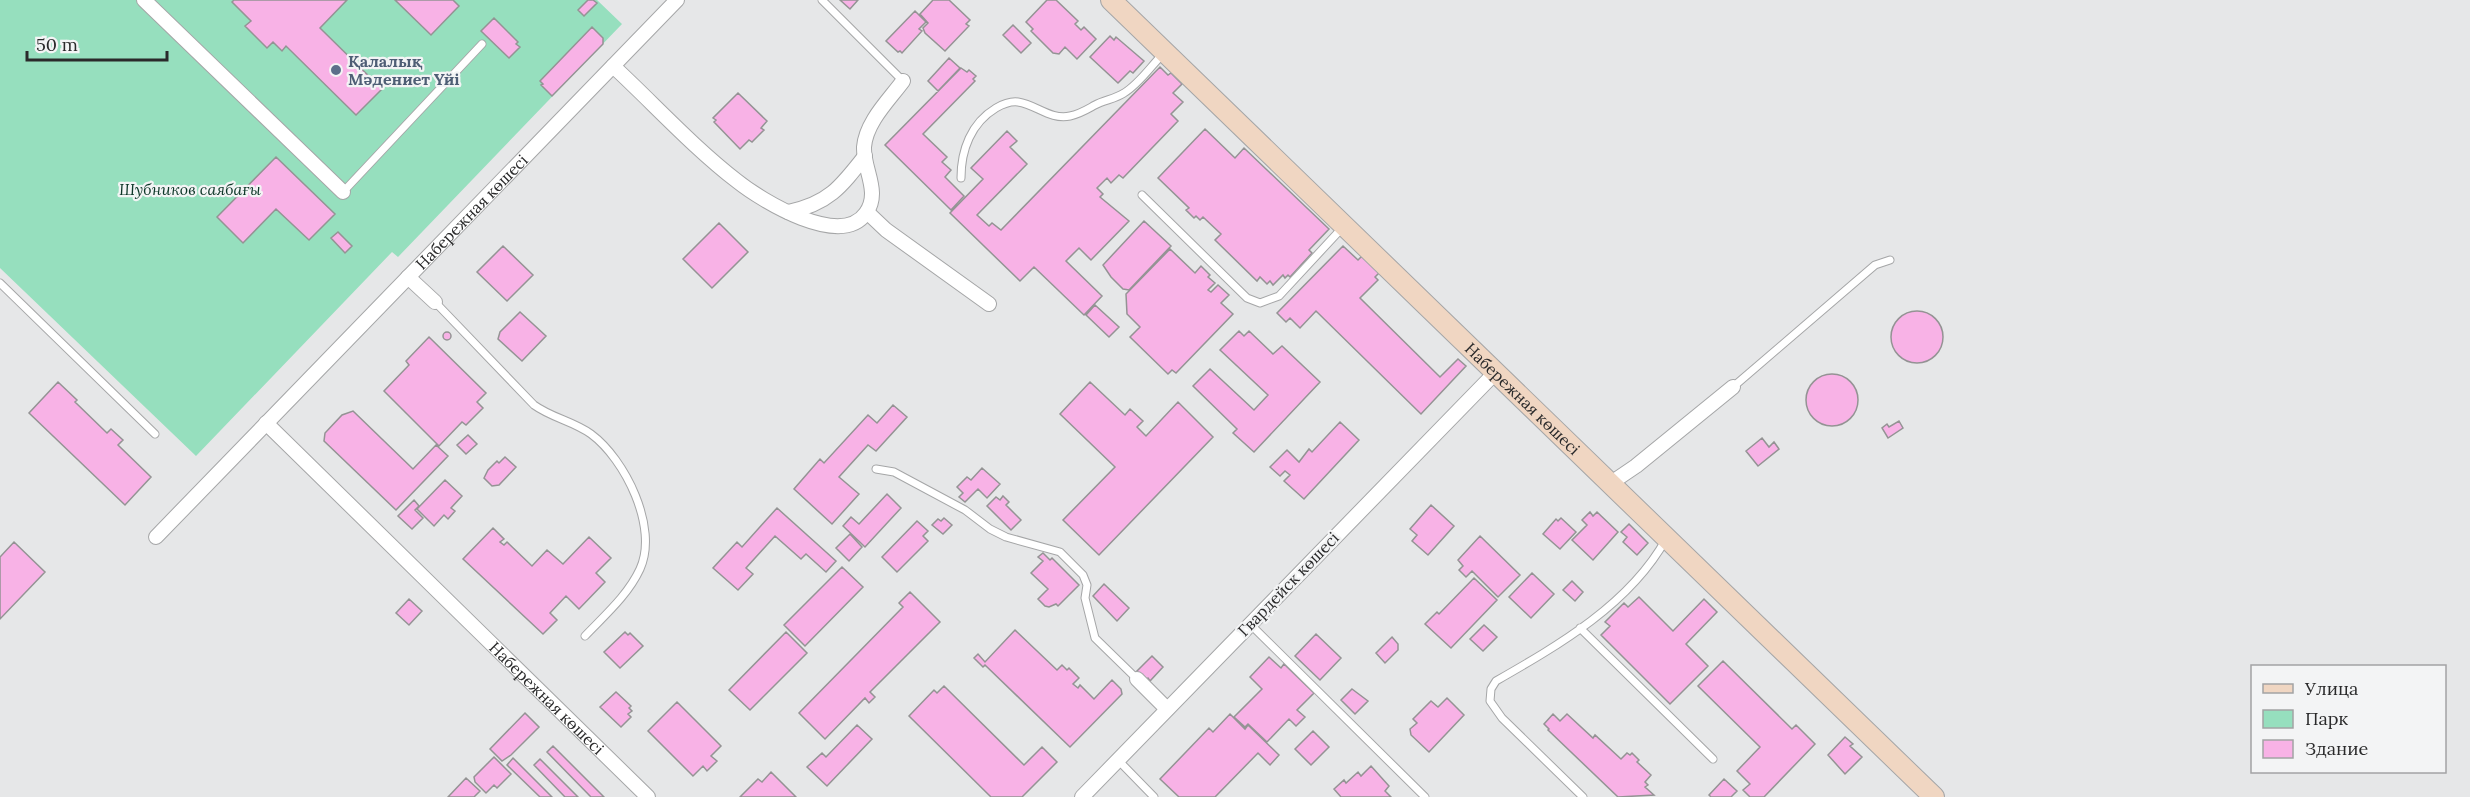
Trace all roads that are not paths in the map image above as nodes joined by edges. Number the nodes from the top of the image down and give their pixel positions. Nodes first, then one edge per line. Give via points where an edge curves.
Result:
1 (144, 0) edge
2 (677, 0) edge
3 (822, 0) edge
4 (1111, 0) edge
5 (482, 44) dead end
6 (1165, 52) junction
7 (613, 66) junction
8 (903, 81) joint
9 (865, 156) junction
10 (961, 178) dead end
11 (343, 192) joint
12 (1142, 195) dead end
13 (788, 212) junction
14 (867, 212) junction
15 (1345, 225) junction
16 (1890, 260) dead end
17 (408, 277) junction
18 (0, 283) edge
19 (435, 302) joint
20 (989, 304) dead end
21 (1496, 372) junction
22 (1733, 387) joint
23 (266, 423) junction
24 (155, 434) dead end
25 (876, 469) dead end
26 (1611, 483) junction
27 (1667, 536) junction
28 (156, 537) dead end
29 (1250, 624) junction
30 (1580, 628) junction
31 (585, 636) dead end
32 (1137, 679) joint
33 (1167, 709) junction
34 (1713, 759) dead end
35 (1118, 760) junction
36 (648, 797) edge
37 (1082, 797) edge
38 (1154, 797) edge
39 (1425, 797) edge
40 (1583, 797) edge
41 (1934, 797) edge

1 - 11 street
2 - 7 street, Набережная көшесі
3 - 8 lane
4 - 6 street, Набережная көшесі
5 - 11 lane
6 - 10 lane via 1127,92 1084,112 1053,117 1018,102 997,108 976,126 967,142
6 - 15 street, Набережная көшесі
7 - 13 street via 737,182
7 - 17 street, Набережная көшесі
8 - 9 street via 876,117 867,135
9 - 13 street via 826,199
9 - 14 street via 872,194
12 - 15 lane via 1247,298 1260,303 1279,296
13 - 14 street via 816,224 836,227 858,223
14 - 20 street
15 - 21 street, Набережная көшесі
16 - 22 lane via 1875,265
17 - 19 street
17 - 23 street, Набережная көшесі
18 - 24 lane
19 - 31 lane via 534,405 577,424 606,446 630,482 639,504 645,552 641,567 628,590
21 - 26 street, Набережная көшесі
21 - 29 street, Гвардейск көшесі
22 - 26 street
23 - 28 street, Набережная көшесі
23 - 36 street, Набережная көшесі
25 - 32 lane via 894,472 1006,537 1060,552 1083,575 1095,638
26 - 27 street, Набережная көшесі
27 - 30 lane via 1639,578
27 - 41 street, Набережная көшесі
29 - 33 street, Гвардейск көшесі
29 - 39 lane
30 - 34 lane
30 - 40 lane via 1496,681 1491,688 1491,701 1502,718
32 - 33 street
33 - 35 street, Гвардейск көшесі
35 - 37 street, Гвардейск көшесі
35 - 38 lane

